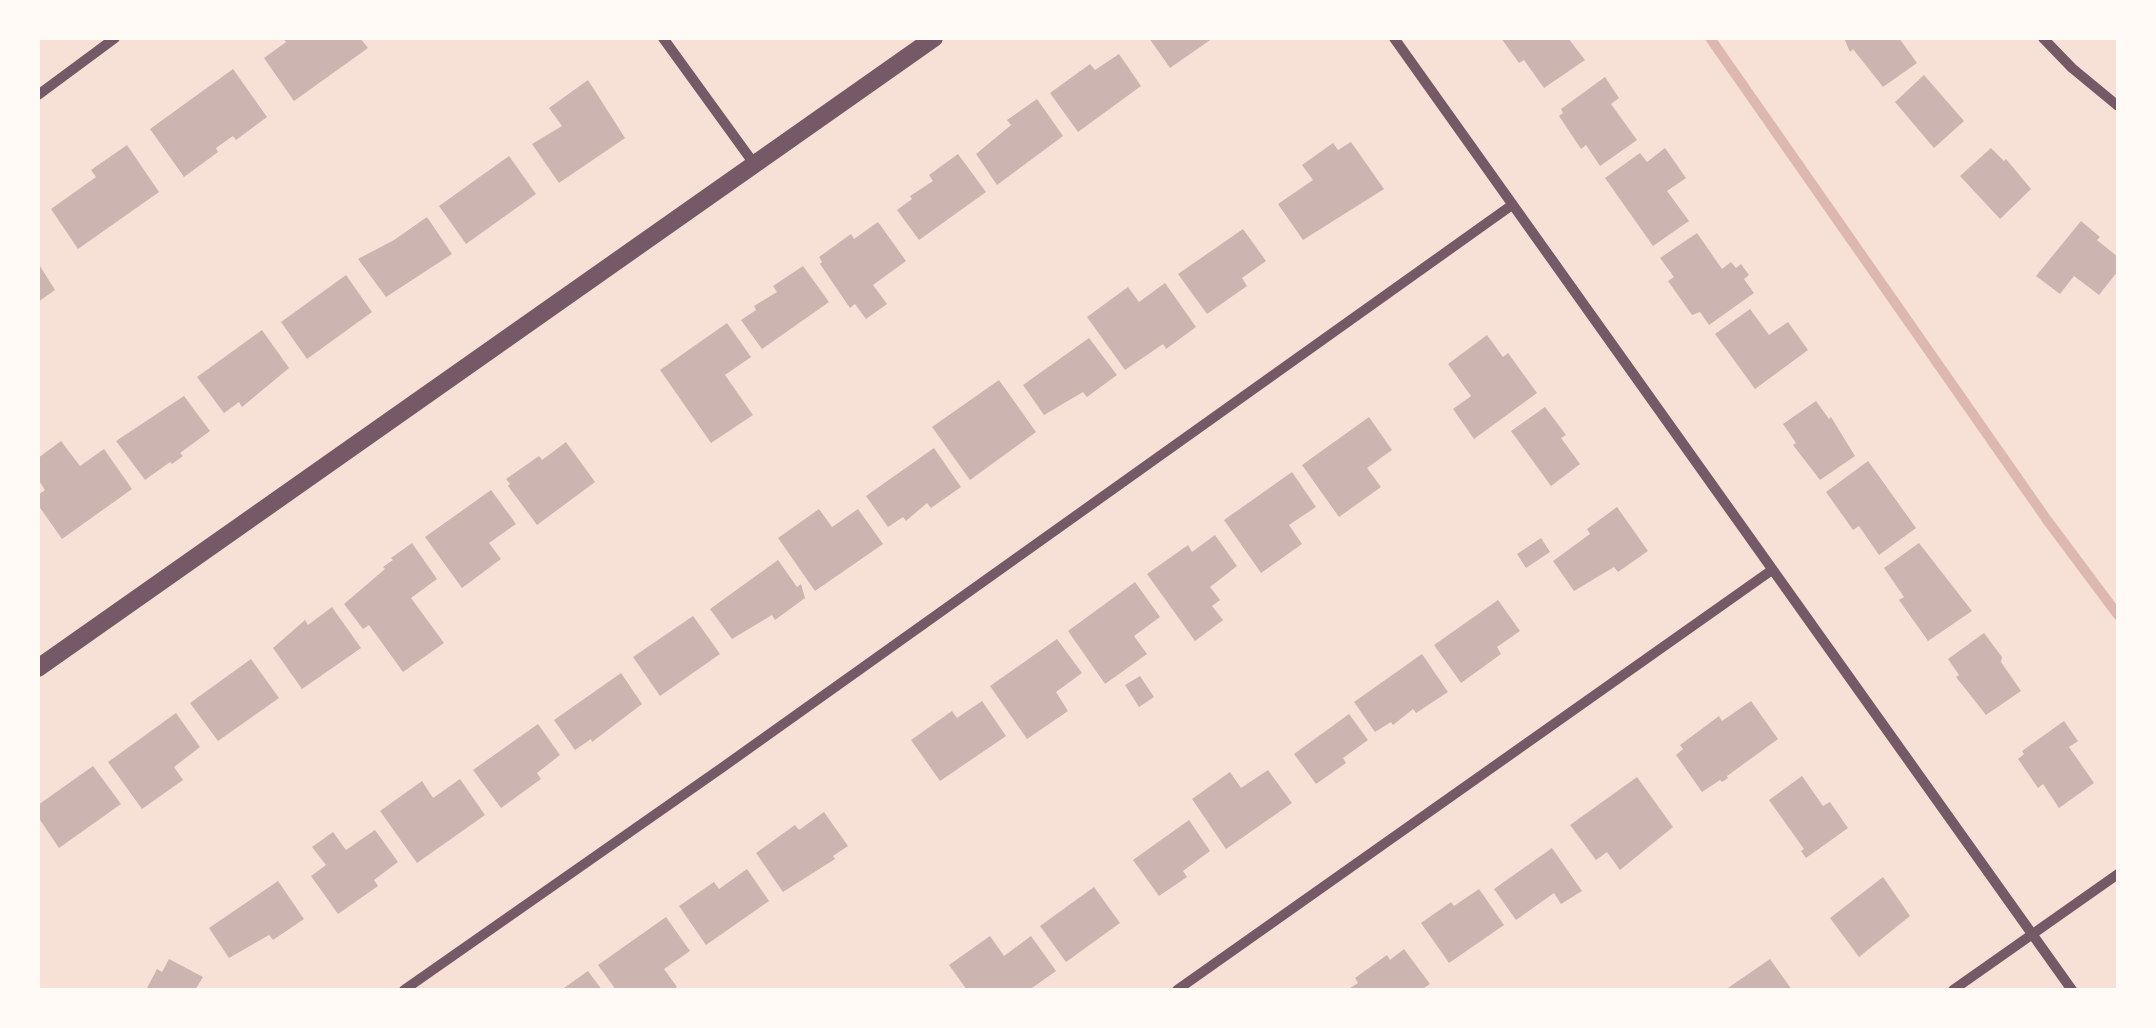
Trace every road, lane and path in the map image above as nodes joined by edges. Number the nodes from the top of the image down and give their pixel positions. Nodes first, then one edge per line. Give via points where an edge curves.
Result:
1 (115, 38) edge
2 (663, 38) edge
3 (934, 38) edge
4 (1394, 38) edge
5 (2043, 38) edge
6 (38, 95) edge
7 (2118, 106) edge
8 (755, 165) junction
9 (1512, 205) junction
10 (1772, 570) junction
11 (38, 668) edge
12 (2118, 874) edge
13 (2032, 934) junction
14 (404, 990) edge
15 (1177, 990) edge
16 (1953, 990) edge
17 (2072, 990) edge

1 - 6 street
2 - 8 street
3 - 8 street
4 - 9 street
5 - 7 street
8 - 11 street
9 - 10 street
9 - 14 street
10 - 13 street
10 - 15 street
12 - 13 street
13 - 16 street
13 - 17 street

